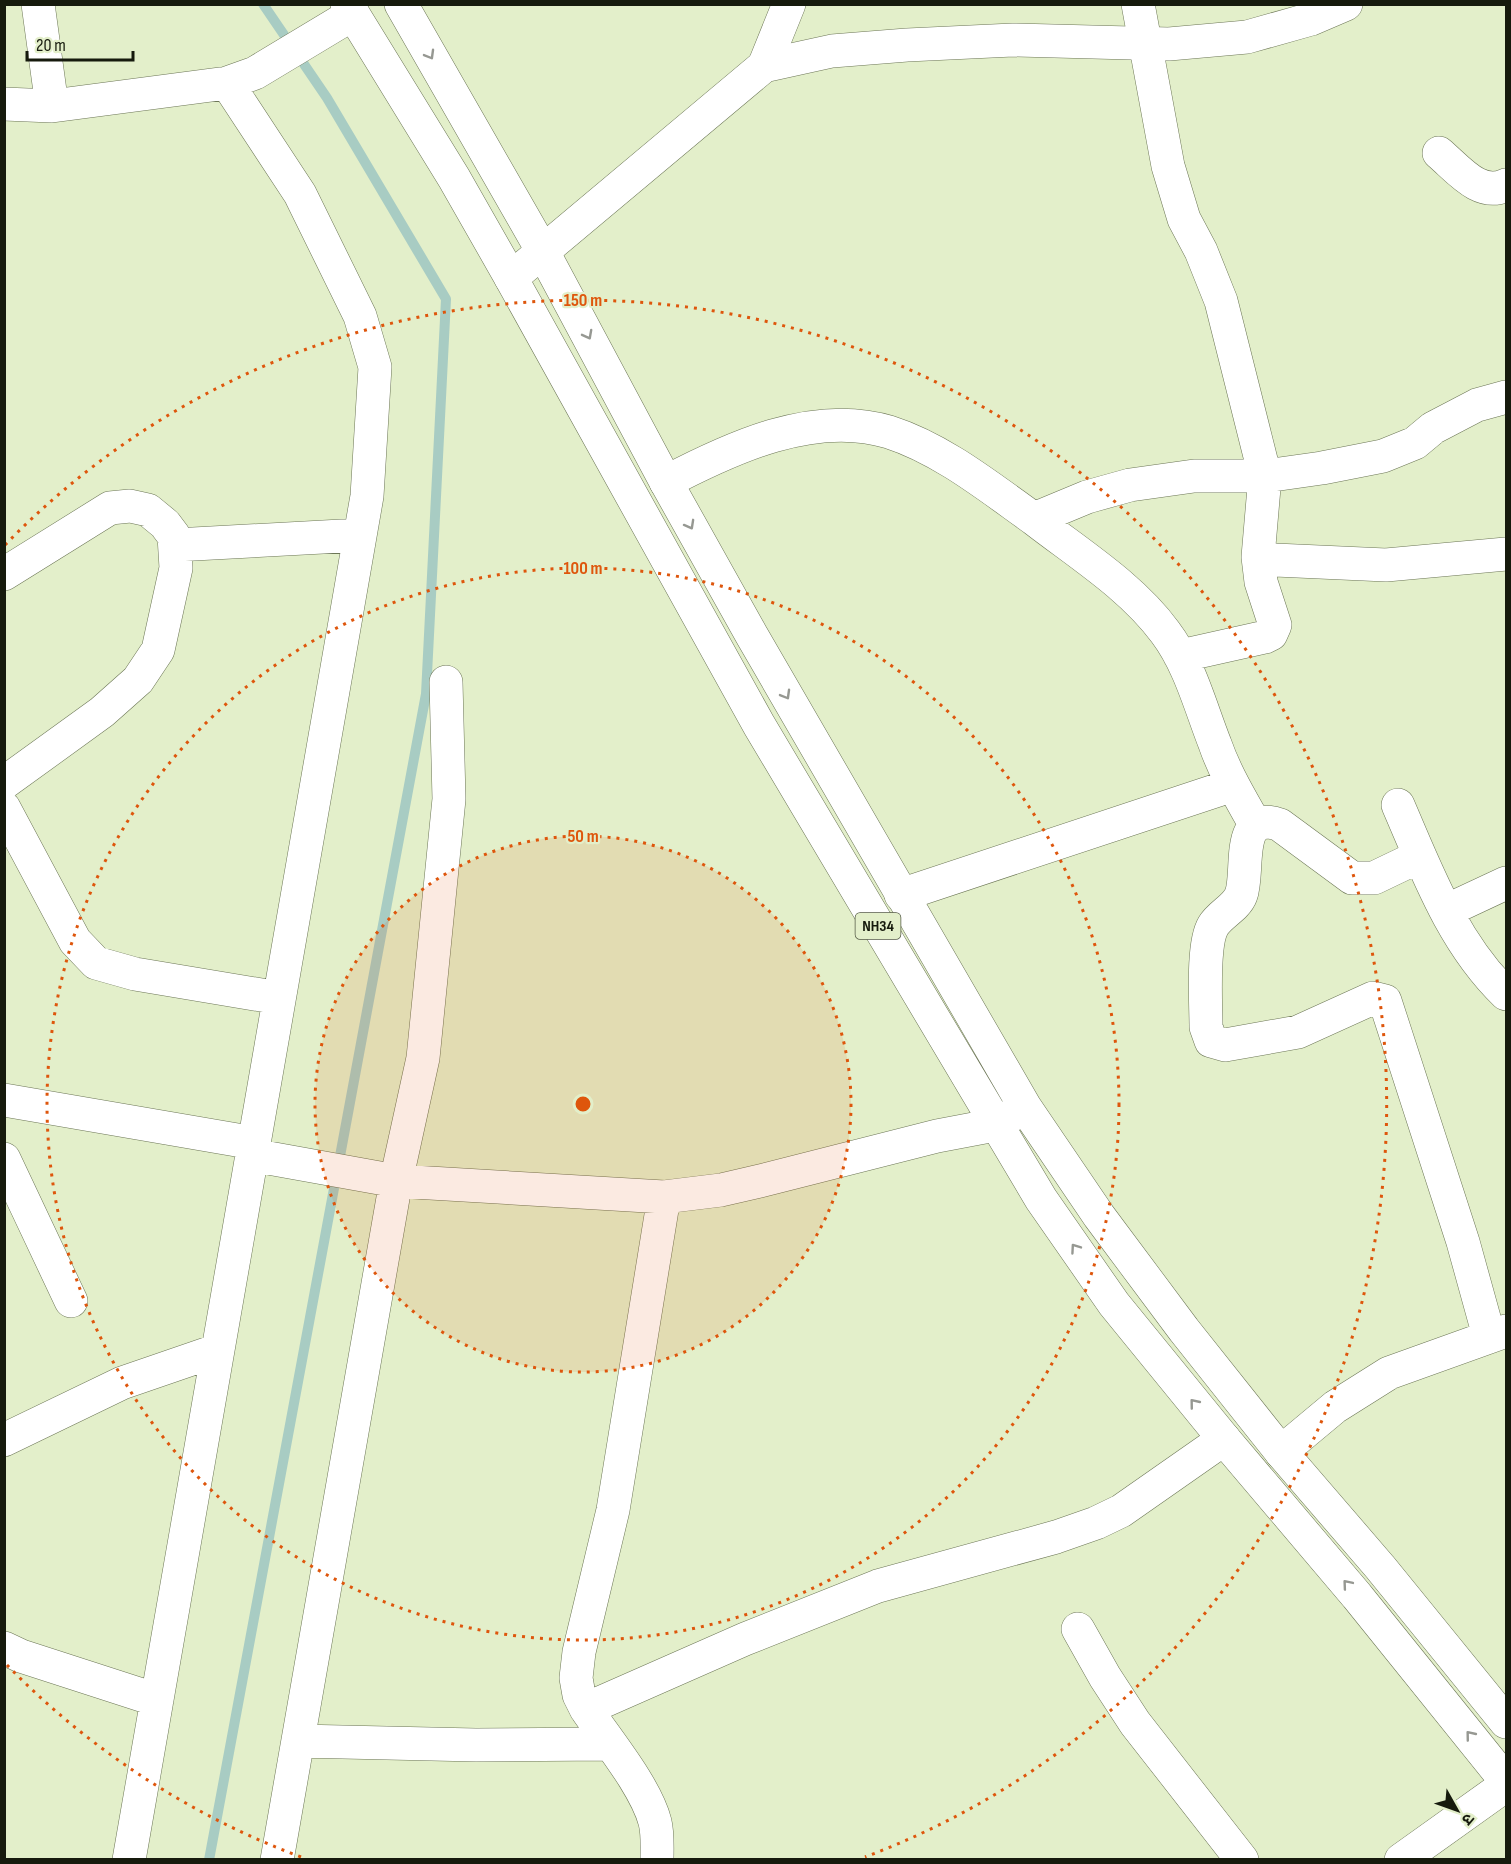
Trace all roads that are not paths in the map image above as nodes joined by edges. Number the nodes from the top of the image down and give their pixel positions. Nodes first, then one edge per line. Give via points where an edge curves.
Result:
1 (38, 4) edge
2 (401, 4) edge
3 (789, 4) edge
4 (1138, 4) edge
5 (1346, 4) edge
6 (350, 9) edge
7 (1146, 43) junction
8 (764, 66) junction
9 (241, 78) junction
10 (4, 104) edge
11 (52, 106) junction
12 (1439, 153) dead end
13 (1506, 185) edge
14 (542, 250) junction
15 (511, 278) junction
16 (1506, 397) edge
17 (1265, 476) junction
18 (666, 482) junction
19 (1034, 519) junction
20 (360, 536) junction
21 (175, 545) junction
22 (1506, 554) edge
23 (1258, 557) junction
24 (4, 574) edge
25 (1180, 656) junction
26 (446, 682) dead end
27 (4, 783) edge
28 (1233, 785) junction
29 (1398, 806) dead end
30 (4, 808) edge
31 (1256, 826) junction
32 (1420, 856) junction
33 (1506, 883) edge
34 (901, 895) junction
35 (1446, 911) junction
36 (1506, 994) edge
37 (279, 998) junction
38 (4, 1100) edge
39 (1025, 1107) junction
40 (995, 1125) junction
41 (258, 1152) junction
42 (4, 1159) edge
43 (389, 1179) junction
44 (664, 1197) junction
45 (71, 1300) dead end
46 (1498, 1334) edge
47 (218, 1350) junction
48 (1224, 1439) junction
49 (4, 1440) edge
50 (1281, 1452) junction
51 (1078, 1629) dead end
52 (4, 1648) edge
53 (157, 1700) junction
54 (586, 1709) junction
55 (1506, 1722) edge
56 (298, 1740) junction
57 (610, 1744) junction
58 (1506, 1781) edge
59 (1506, 1785) edge
60 (129, 1860) edge
61 (277, 1860) edge
62 (657, 1860) edge
63 (1242, 1860) edge
64 (1401, 1860) edge

1 - 11 main road
2 -> 14 main road, NH34
3 - 8 main road
4 - 7 main road
5 - 7 main road via 1311,19 1247,37
6 - 9 main road via 313,38
6 - 15 main road, NH34
7 - 8 main road via 1013,40 907,45 832,51
7 - 17 main road via 1170,175 1184,219 1221,301
8 - 14 main road
9 - 11 main road
9 - 20 main road via 360,316 375,367 367,496
10 - 11 main road
12 - 13 main road via 1474,183 1492,189
14 - 15 main road
14 -> 18 main road, NH34
15 - 40 main road, NH34 via 759,725
16 - 17 main road via 1477,405 1400,450
17 - 19 main road via 1194,476 1130,485 1087,496
17 - 23 main road
18 - 19 main road via 710,459 778,435 812,428 867,428 918,444 954,463
18 -> 34 main road, NH34
19 - 25 main road via 1129,592 1166,633
20 - 21 main road
20 - 37 main road
21 - 24 main road via 170,530 148,510 130,506 110,508
21 - 27 main road via 176,568 158,650 138,680 102,712
22 - 23 main road via 1386,565
23 - 25 main road via 1261,582 1275,625 1271,634
25 - 28 main road
26 - 43 main road via 449,799 423,1058
28 - 31 main road
28 - 34 main road
29 - 32 main road
30 - 37 main road via 75,941 96,963 135,974
31 - 32 main road via 1271,822 1280,825 1352,878 1374,878
31 - 46 main road via 1245,845 1241,896 1216,921 1209,936 1208,1035 1211,1041 1225,1045 1286,1035 1372,998 1385,1001 1463,1242
32 - 35 main road
33 - 35 main road
34 - 39 main road, NH34
35 - 36 main road via 1466,946
37 - 41 main road
38 - 41 main road
39 - 40 main road
39 - 50 main road, NH34 via 1099,1216
40 - 44 main road via 721,1190
48 -> 40 main road, NH34 via 1114,1304
41 - 43 main road
41 - 47 main road
42 - 45 main road
43 - 44 main road
43 - 56 main road
44 - 54 main road via 613,1510 579,1652 576,1678
46 - 50 main road via 1389,1373 1335,1407
47 - 49 main road via 122,1383
47 - 53 main road
48 - 54 main road via 1121,1511 1096,1523 878,1586
58 -> 48 main road, NH34
50 - 55 main road, NH34
51 - 63 main road via 1135,1723
52 - 53 main road
53 - 60 main road
54 - 57 main road
56 - 57 main road
56 - 61 main road
57 - 62 main road via 651,1810 656,1825
59 - 64 main road

